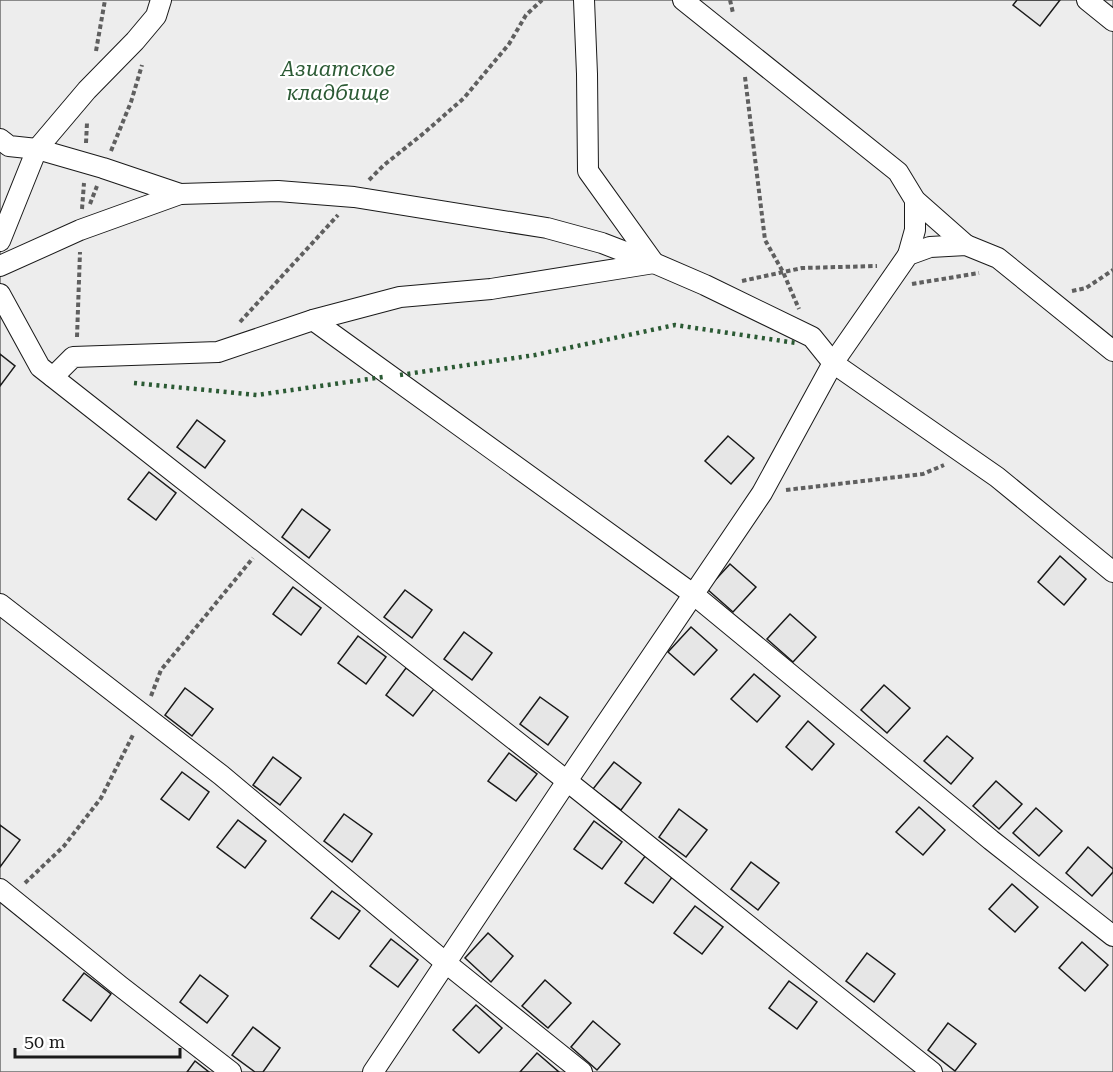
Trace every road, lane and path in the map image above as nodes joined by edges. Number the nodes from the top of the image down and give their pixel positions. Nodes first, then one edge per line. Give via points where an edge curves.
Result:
1 (161, 0) edge
2 (584, 0) edge
3 (683, 0) edge
4 (730, 0) edge
5 (1087, 0) edge
6 (1113, 21) edge
7 (741, 46) junction
8 (0, 139) edge
9 (37, 149) junction
10 (180, 194) junction
11 (915, 200) junction
12 (0, 241) edge
13 (966, 245) junction
14 (905, 260) junction
15 (654, 263) junction
16 (0, 266) edge
17 (1009, 267) junction
18 (1113, 270) edge
19 (783, 272) junction
20 (705, 285) junction
21 (886, 288) junction
22 (0, 294) edge
23 (1047, 297) junction
24 (313, 321) junction
25 (812, 337) junction
26 (1113, 351) edge
27 (833, 363) junction
28 (53, 377) junction
29 (967, 456) junction
30 (762, 493) junction
31 (1113, 572) edge
32 (693, 594) junction
33 (0, 604) edge
34 (567, 781) junction
35 (0, 889) edge
36 (1113, 936) edge
37 (446, 963) junction
38 (231, 1072) edge
39 (374, 1072) edge
40 (582, 1072) edge
41 (932, 1072) edge

1 - 9 street via 156,16
2 - 15 street via 588,171
3 - 7 street
4 - 7 path
5 - 6 street
7 - 11 street via 898,172
7 - 19 path via 765,240
8 - 9 street via 9,146
9 - 10 street
9 - 12 street
10 - 15 street via 278,191 354,197 547,228
10 - 16 street via 81,230
11 - 13 street
11 - 14 street via 915,230
13 - 14 street via 930,247
13 - 17 street via 998,258
14 - 19 path
14 - 21 street
15 - 20 street
15 - 24 street via 491,289 400,297
17 - 21 path
17 - 23 street
18 - 23 path via 1086,288
19 - 20 path
19 - 25 path
20 - 25 street
21 - 27 street
22 - 28 street via 40,367
23 - 26 street
24 - 28 street via 218,352 73,357
24 - 32 street
25 - 27 street
27 - 29 street
27 - 30 street
28 - 34 street
29 - 30 path via 923,474
29 - 31 street
30 - 32 street
32 - 34 street
32 - 36 street
33 - 37 street via 221,775
34 - 37 street
34 - 41 street
35 - 38 street
37 - 39 street
37 - 40 street

